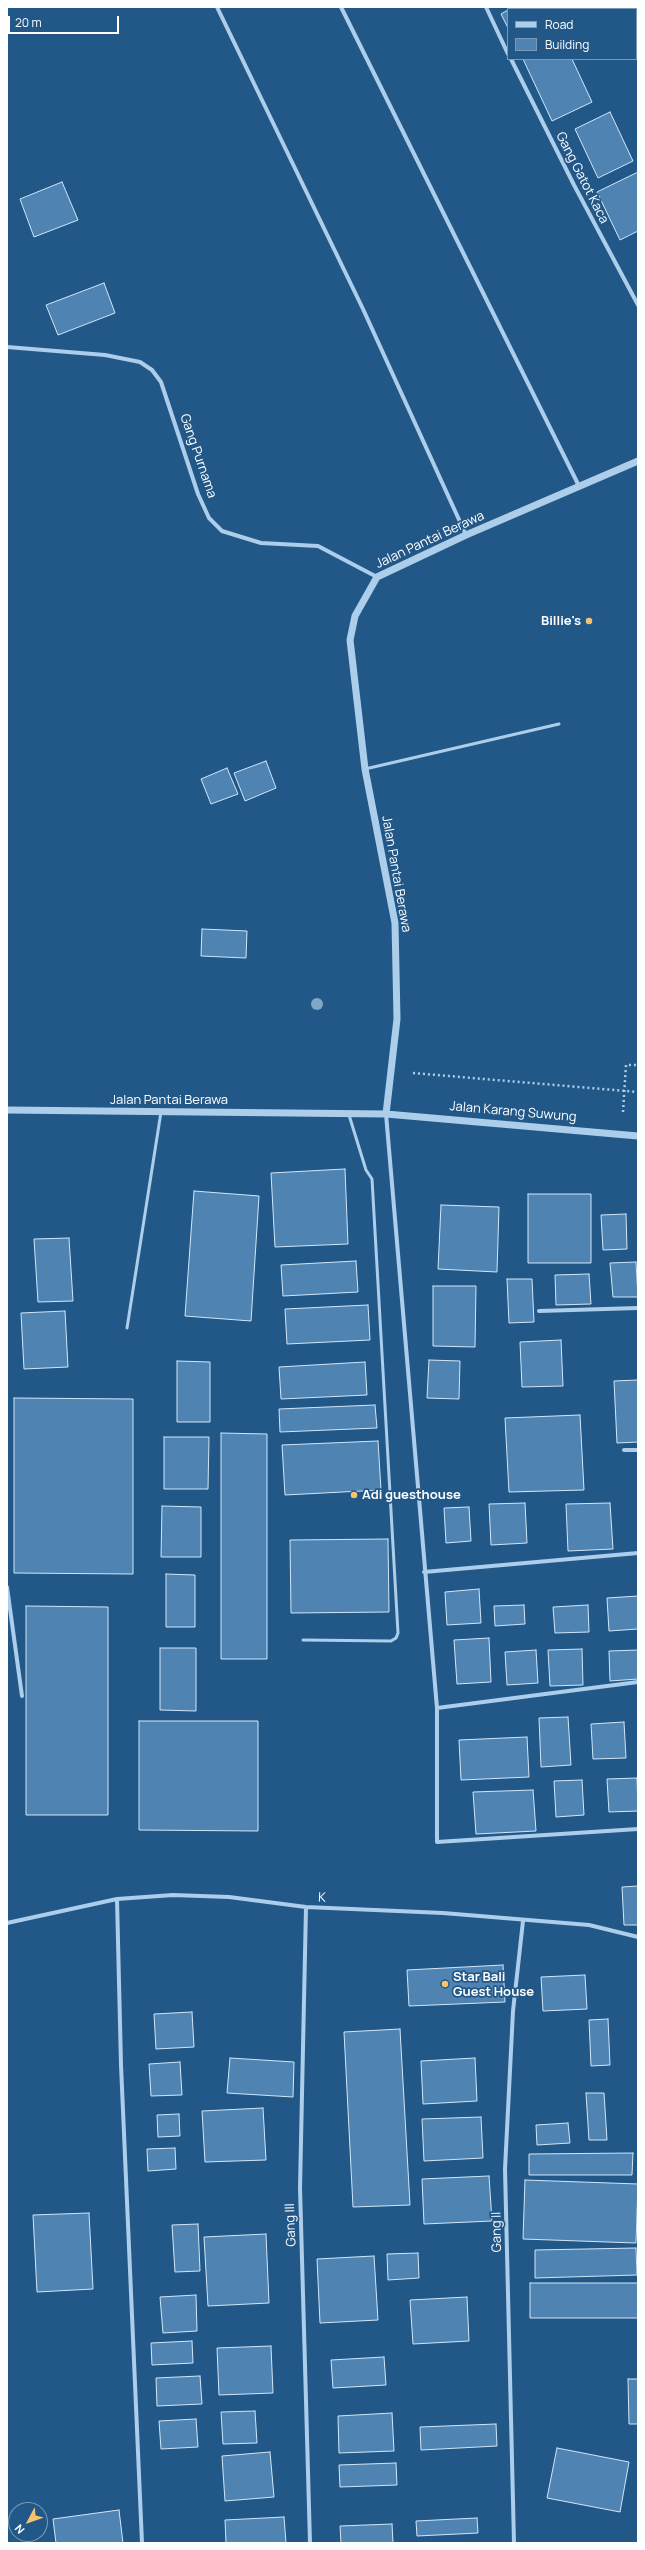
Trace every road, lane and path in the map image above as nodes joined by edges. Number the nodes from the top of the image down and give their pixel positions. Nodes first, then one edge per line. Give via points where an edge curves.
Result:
1 (217, 7) edge
2 (341, 7) edge
3 (486, 7) edge
4 (507, 52) edge
5 (512, 60) edge
6 (638, 305) edge
7 (7, 347) edge
8 (638, 461) edge
9 (579, 486) junction
10 (466, 535) junction
11 (377, 577) junction
12 (559, 724) dead end
13 (365, 769) junction
14 (638, 1065) edge
15 (389, 1071) junction
16 (623, 1090) junction
17 (638, 1092) edge
18 (7, 1110) edge
19 (161, 1112) junction
20 (349, 1113) junction
21 (386, 1114) junction
22 (623, 1134) junction
23 (638, 1136) edge
24 (638, 1308) edge
25 (538, 1311) dead end
26 (128, 1328) dead end
27 (624, 1450) dead end
28 (638, 1450) edge
29 (638, 1553) edge
30 (424, 1572) junction
31 (7, 1587) edge
32 (303, 1640) dead end
33 (638, 1682) edge
34 (22, 1696) dead end
35 (437, 1708) junction
36 (638, 1828) edge
37 (117, 1899) junction
38 (306, 1907) junction
39 (523, 1921) junction
40 (7, 1923) edge
41 (638, 1937) edge
42 (142, 2543) edge
43 (310, 2543) edge
44 (514, 2543) edge

1 - 10 street via 364,309
2 - 9 street
3 - 4 street
5 - 6 street, Gang Gatot Kaca
7 - 11 street, Gang Purnama via 105,355 140,362 152,370 161,382 198,494 209,518 222,531 261,543 318,546
8 - 9 street, Jalan Pantai Berawa
9 - 10 street, Jalan Pantai Berawa
10 - 11 street, Jalan Pantai Berawa
11 - 13 street, Jalan Pantai Berawa via 355,616 350,640
12 - 13 lane
13 - 15 street, Jalan Pantai Berawa via 395,923 396,1019
14 - 16 path via 626,1065
15 - 16 path
15 - 21 street, Jalan Pantai Berawa
16 - 17 path
16 - 22 path
18 - 19 street, Jalan Pantai Berawa
19 - 20 street, Jalan Pantai Berawa
19 - 26 lane
20 - 21 street, Jalan Pantai Berawa
20 - 32 lane via 366,1170 372,1179 398,1633 391,1641
21 - 22 street, Jalan Karang Suwung
21 - 30 street
22 - 23 street, Jalan Karang Suwung
24 - 25 street
27 - 28 street
29 - 30 street
30 - 35 street
31 - 34 street
33 - 35 street
35 - 36 street via 437,1842
37 - 38 street, K via 229,1897
37 - 40 street, K
37 - 42 street
38 - 39 street, K via 443,1913
38 - 43 street, Gang III via 300,2188
39 - 41 street, K via 589,1925
39 - 44 street, Gang II via 513,2011 505,2169

